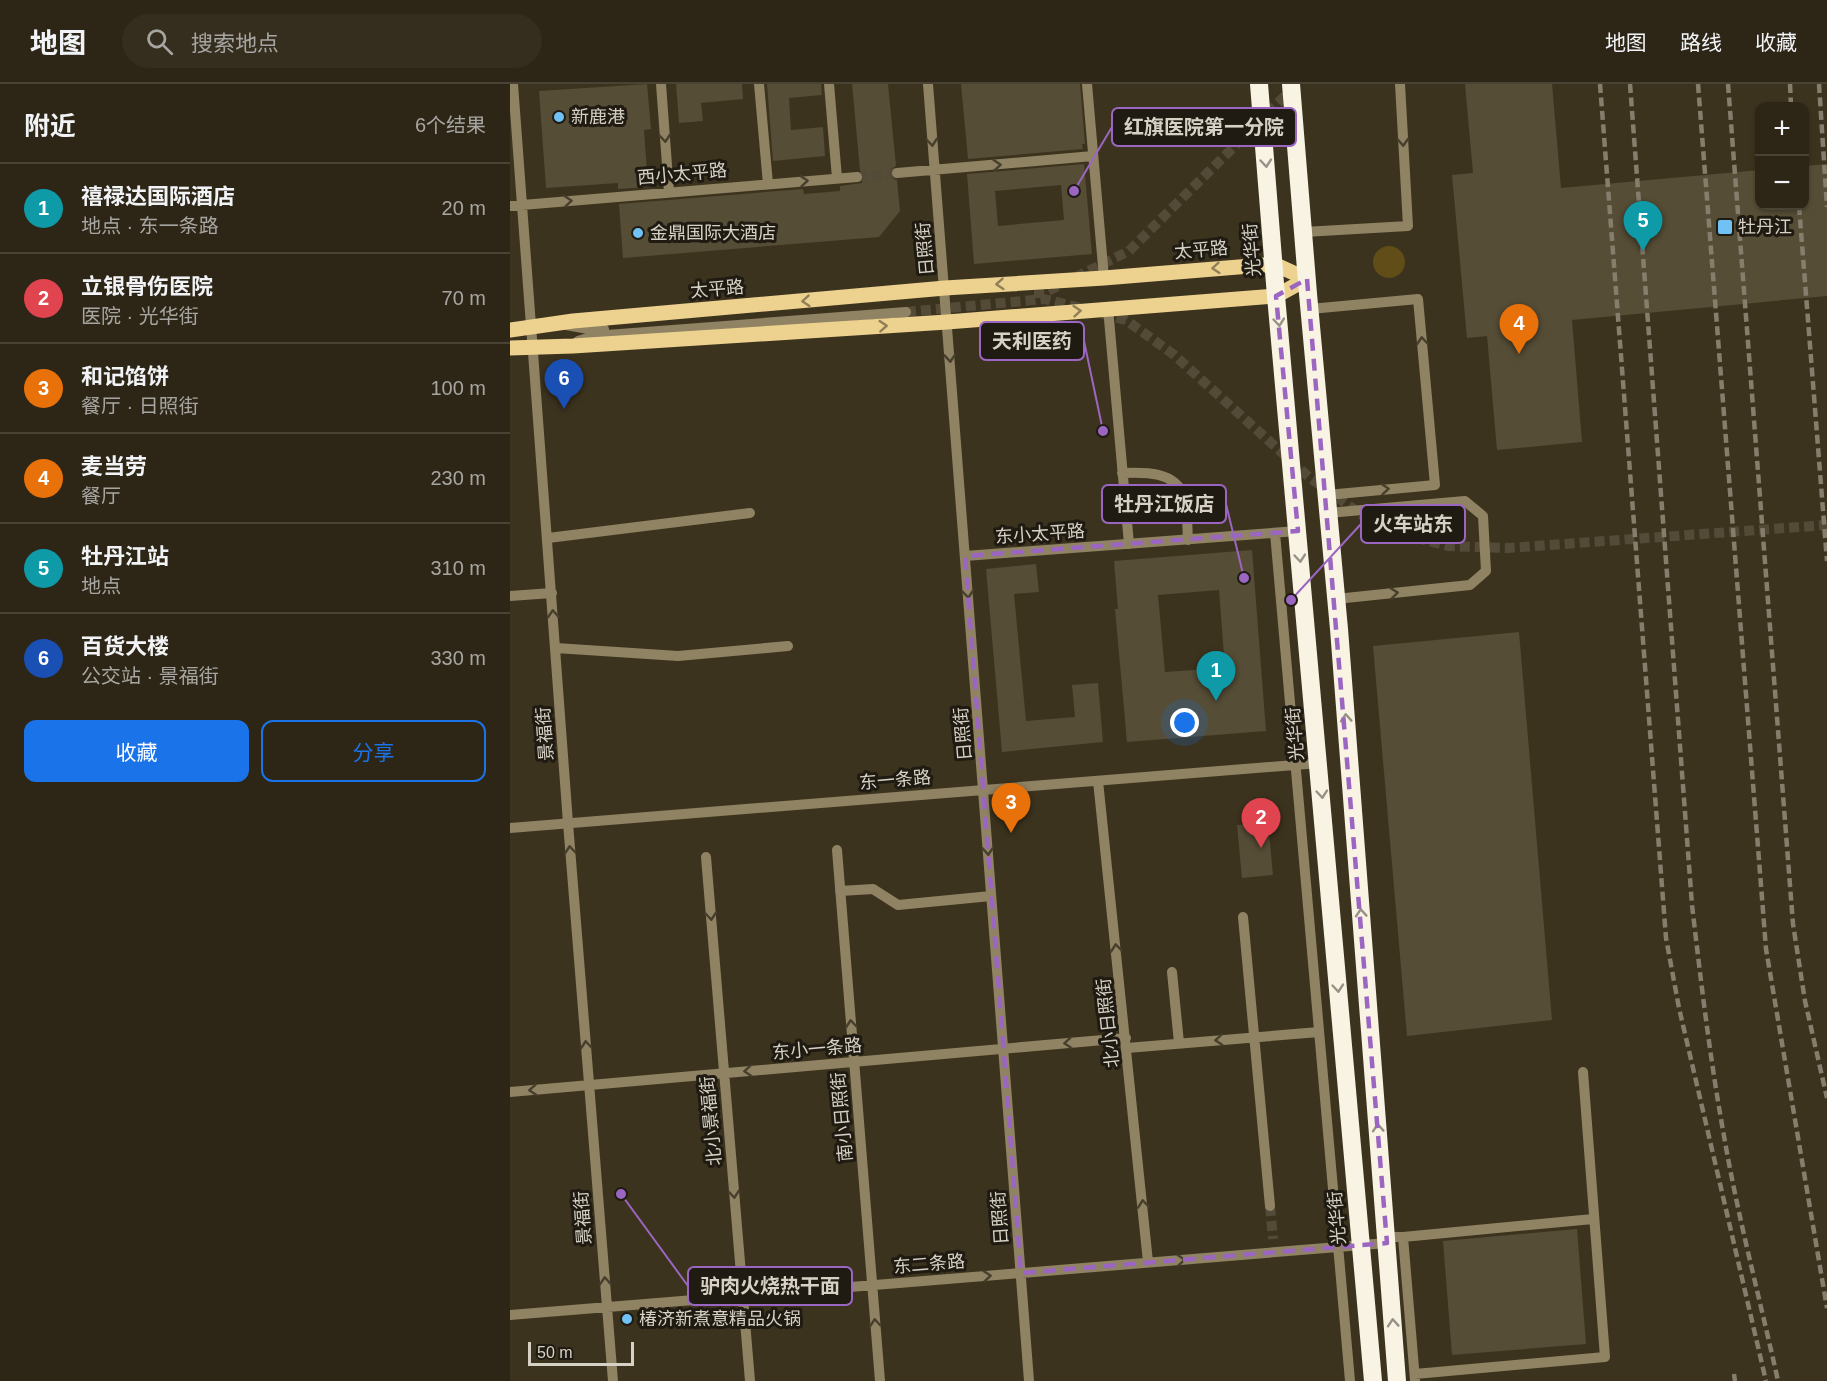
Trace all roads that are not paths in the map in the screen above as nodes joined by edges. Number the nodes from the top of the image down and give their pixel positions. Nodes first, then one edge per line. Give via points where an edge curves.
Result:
1 (513, 84) edge
2 (660, 84) edge
3 (759, 84) edge
4 (829, 84) edge
5 (928, 84) edge
6 (1087, 84) edge
7 (1259, 84) edge
8 (1291, 84) edge
9 (1400, 84) edge
10 (1093, 156) junction
11 (934, 170) junction
12 (897, 173) tunnel mouth
13 (857, 177) tunnel mouth
14 (837, 178) junction
15 (768, 184) junction
16 (669, 192) junction
17 (522, 205) junction
18 (510, 206) edge
19 (1304, 232) junction
20 (1274, 264) junction
21 (1104, 278) junction
22 (1307, 279) junction
23 (945, 288) junction
24 (1276, 296) junction
25 (1107, 308) junction
26 (1310, 309) junction
27 (947, 322) junction
28 (557, 324) junction
29 (531, 328) junction
30 (510, 330) edge
31 (533, 346) junction
32 (558, 346) junction
33 (510, 348) edge
34 (1122, 473) junction
35 (1327, 495) junction
36 (750, 513) dead end
37 (1328, 513) junction
38 (1298, 531) junction
39 (1275, 533) junction
40 (548, 538) junction
41 (1188, 540) junction
42 (1129, 544) junction
43 (965, 556) junction
44 (552, 593) junction
45 (510, 596) edge
46 (1336, 599) junction
47 (788, 646) dead end
48 (556, 648) junction
49 (1319, 763) junction
50 (1295, 765) junction
51 (1098, 781) junction
52 (984, 790) junction
53 (568, 823) junction
54 (510, 828) edge
55 (837, 850) dead end
56 (706, 857) dead end
57 (840, 891) junction
58 (991, 896) junction
59 (1243, 917) dead end
60 (1172, 972) dead end
61 (1319, 1032) junction
62 (1254, 1037) junction
63 (1126, 1043) junction
64 (1179, 1043) junction
65 (1003, 1049) junction
66 (854, 1062) junction
67 (1583, 1072) dead end
68 (724, 1074) junction
69 (590, 1085) junction
70 (510, 1092) edge
71 (1270, 1206) tunnel mouth
72 (1593, 1219) junction
73 (1392, 1239) junction
74 (1361, 1245) junction
75 (1338, 1247) junction
76 (1148, 1262) junction
77 (1021, 1273) junction
78 (872, 1285) junction
79 (742, 1296) junction
80 (607, 1307) junction
81 (510, 1315) edge
82 (1415, 1378) edge
83 (613, 1381) edge
84 (750, 1381) edge
85 (880, 1381) edge
86 (1029, 1381) edge
87 (1350, 1381) edge
88 (1373, 1381) edge
89 (1397, 1381) edge

1 - 17 street, 景福街
2 -> 16 street
3 - 15 street
4 - 14 street
5 -> 11 street, 日照街
6 - 10 street
7 -> 20 highway, 光华街
8 - 19 highway
9 -> 19 street via 1408,226
11 -> 10 street
10 - 21 street
11 - 12 street
11 - 23 street, 日照街
13 - 14 street, 西小太平路
15 -> 14 street, 西小太平路
15 - 16 street, 西小太平路
17 -> 16 street, 西小太平路
17 - 18 street, 西小太平路
17 - 29 street, 景福街
19 - 22 highway
20 -> 21 main road, 太平路
20 - 22 main road, 太平路
20 - 24 highway, 光华街
21 -> 23 main road, 太平路
22 - 24 main road
22 - 26 highway
23 - 27 street, 日照街
23 -> 28 main road, 太平路
24 - 25 main road
24 -> 38 highway, 光华街
27 -> 25 main road
25 - 34 street
26 - 35 highway
35 -> 26 street via 1435,485 1424,357 1418,299
32 -> 27 main road
27 -> 43 street, 日照街
28 - 29 main road, 太平路
28 - 32 street via 594,330 906,309 594,336
29 - 30 main road, 太平路
29 - 31 street, 景福街
31 - 32 main road
31 - 33 main road
31 - 40 street, 景福街
34 - 41 street via 1160,474 1176,485 1184,496
34 - 42 street
35 - 37 highway
36 - 40 street
37 - 46 highway
46 -> 37 street via 1470,585 1486,571 1483,516 1465,501
38 - 39 street, 东小太平路
38 -> 49 highway, 光华街
39 - 41 street, 东小太平路
39 - 50 street
40 - 44 street, 景福街
41 - 42 street, 东小太平路
42 - 43 street, 东小太平路
43 -> 52 street, 日照街
44 - 45 street
48 -> 44 street, 景福街
73 -> 46 highway
47 - 48 street via 678,656
48 - 53 street, 景福街
49 - 50 street, 东一条路
49 -> 74 highway, 光华街
50 - 51 street, 东一条路
50 - 61 street
51 - 52 street, 东一条路
63 -> 51 street, 北小日照街
52 - 53 street, 东一条路
52 -> 58 street, 日照街
53 - 54 street, 东一条路
69 -> 53 street, 景福街
55 - 57 street, 南小日照街
56 -> 68 street, 北小景福街
57 - 58 street via 873,889 898,904
66 -> 57 street, 南小日照街
58 - 65 street, 日照街
59 - 62 street
60 - 64 street
61 - 62 street, 东小一条路
61 - 75 street
62 -> 64 street, 东小一条路
62 - 71 street
63 - 64 street, 东小一条路
63 -> 65 street, 东小一条路
76 -> 63 street, 北小日照街
65 - 66 street, 东小一条路
65 - 77 street, 日照街
66 -> 68 street, 东小一条路
66 - 78 street, 南小日照街
67 - 72 street
68 - 69 street, 东小一条路
68 -> 79 street, 北小景福街
69 -> 70 street, 东小一条路
80 -> 69 street, 景福街
72 - 73 street, 东二条路
72 - 82 street via 1605,1357
73 - 74 street, 东二条路
73 - 82 street
89 -> 73 highway
74 - 75 street, 东二条路
74 - 88 highway, 光华街
76 -> 75 street, 东二条路
75 - 87 street
76 - 77 street, 东二条路
78 -> 77 street, 东二条路
77 - 86 street, 日照街
78 - 79 street, 东二条路
85 -> 78 street, 南小日照街
79 - 80 street, 东二条路
79 - 84 street, 北小景福街
80 - 81 street, 东二条路
80 - 83 street, 景福街

